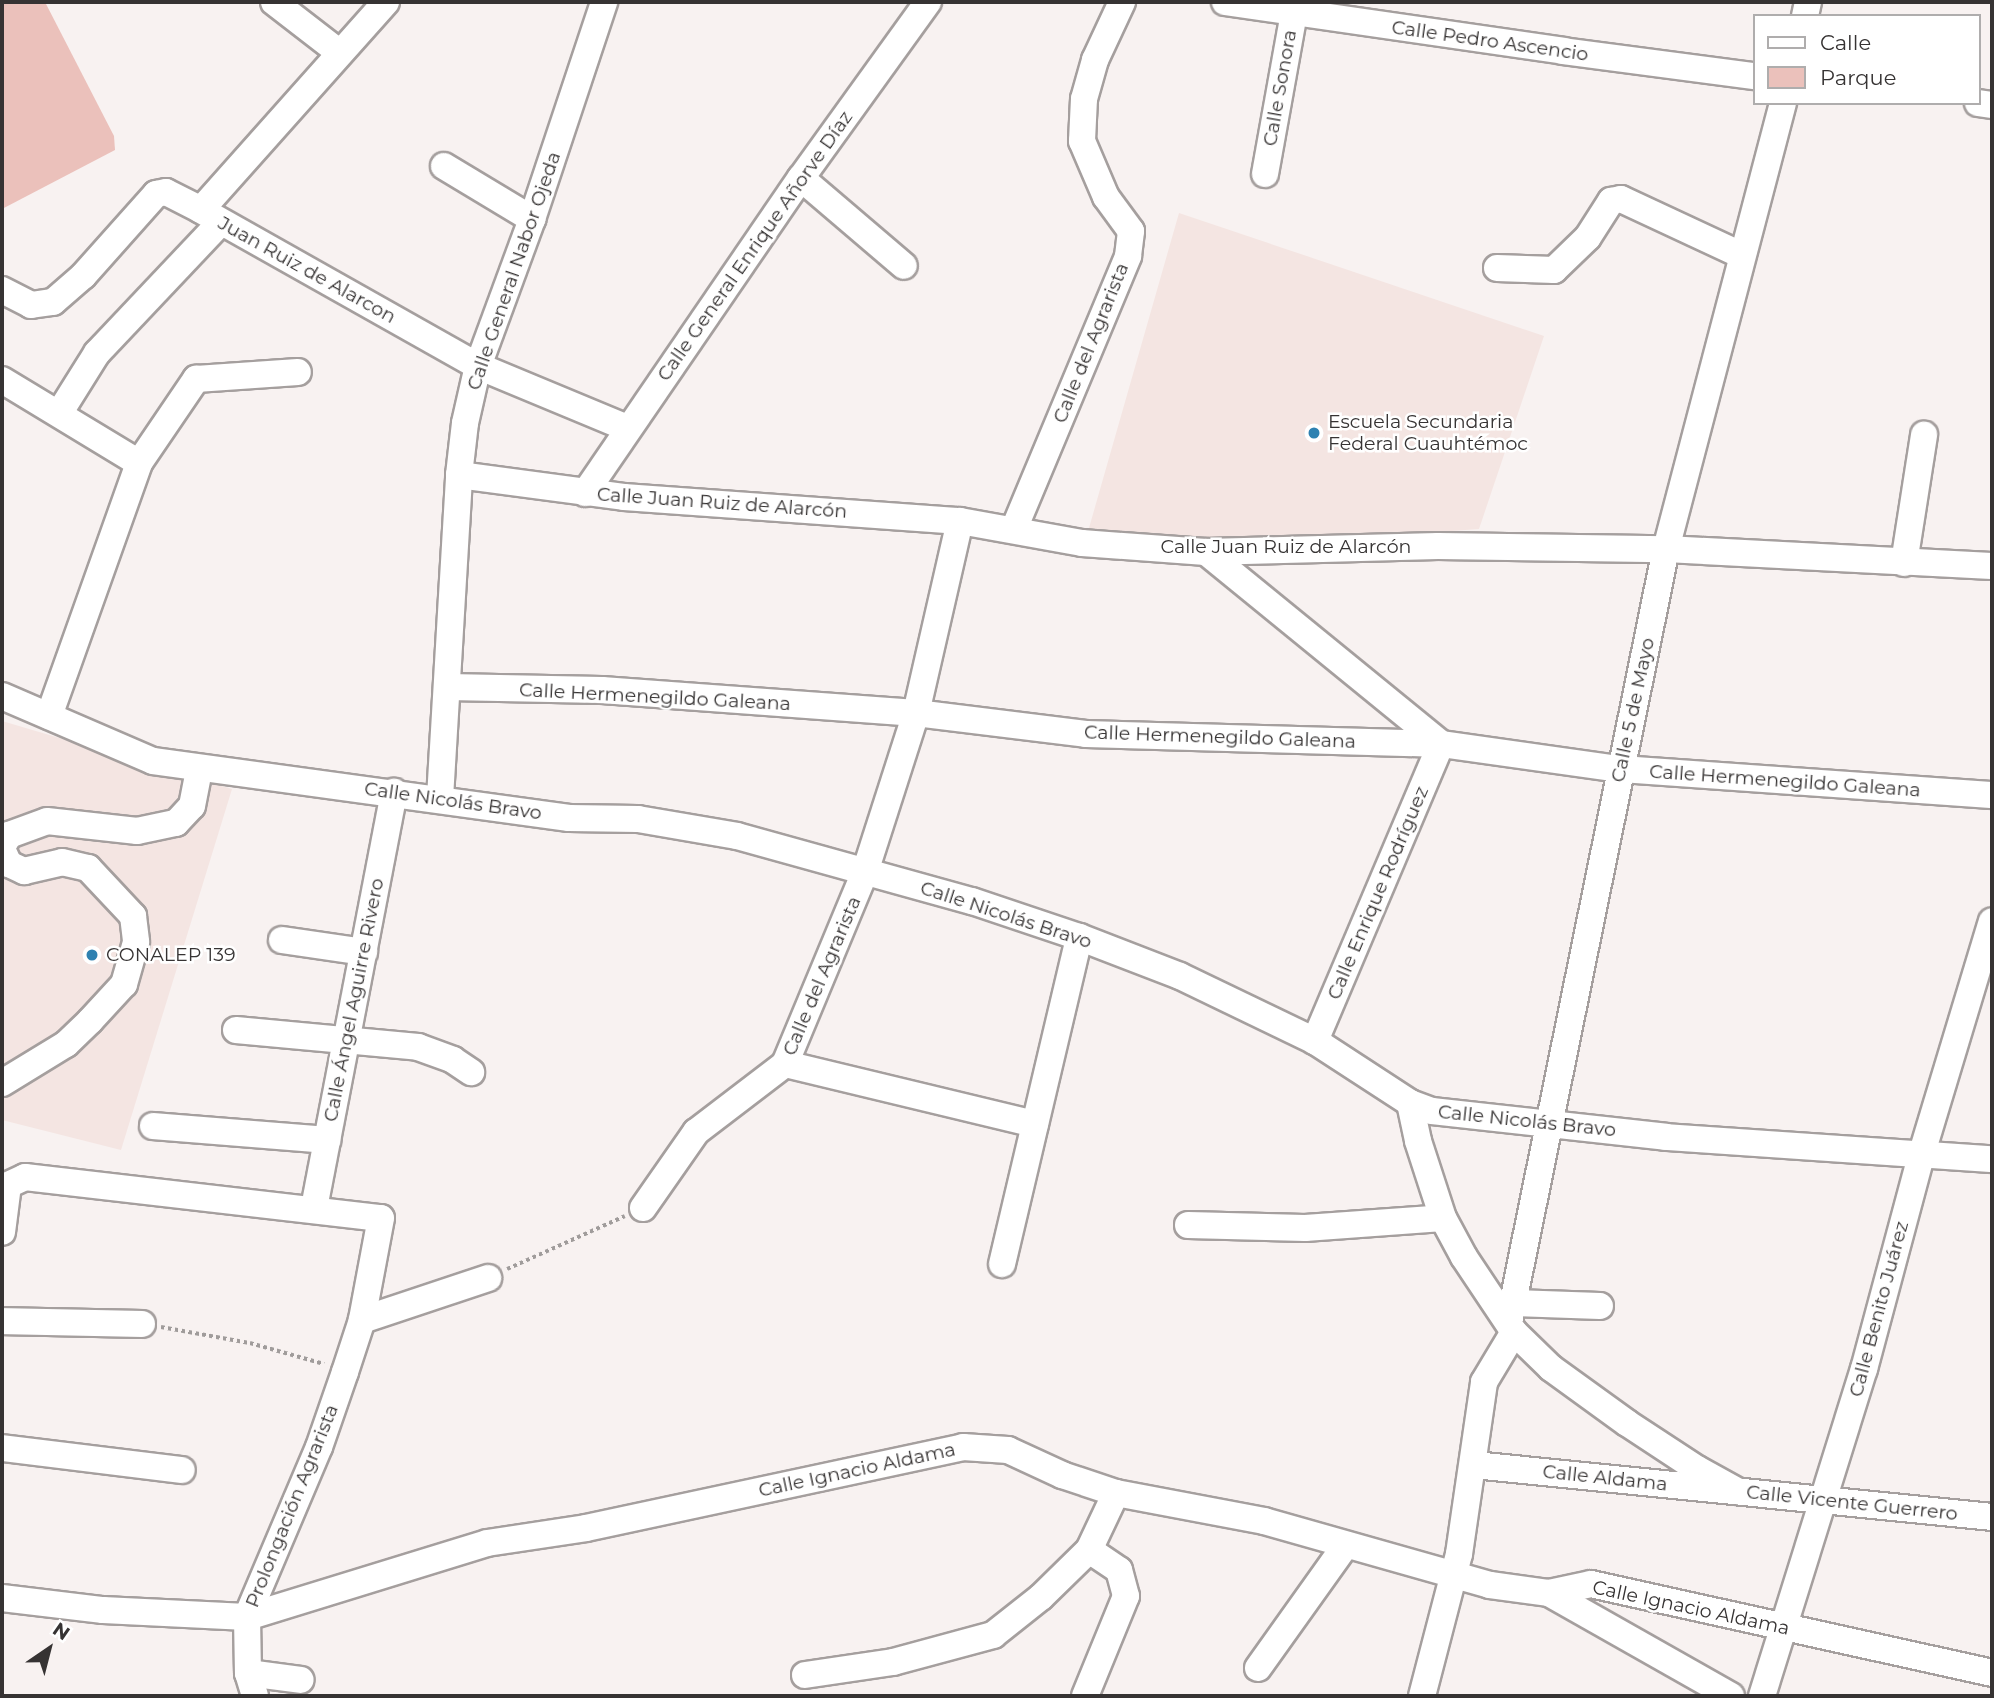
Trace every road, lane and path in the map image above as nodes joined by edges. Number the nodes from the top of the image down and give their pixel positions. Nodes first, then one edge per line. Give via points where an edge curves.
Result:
1 (274, 2) edge
2 (386, 2) edge
3 (604, 2) edge
4 (928, 2) edge
5 (1122, 2) edge
6 (1225, 2) edge
7 (1295, 6) edge
8 (340, 53) junction
9 (1752, 76) edge
10 (1782, 105) edge
11 (444, 166) dead end
12 (1265, 174) dead end
13 (801, 178) junction
14 (211, 217) junction
15 (532, 219) junction
16 (1741, 255) junction
17 (904, 266) dead end
18 (1497, 268) dead end
19 (2, 290) edge
20 (478, 366) junction
21 (298, 372) dead end
22 (2, 380) edge
23 (60, 412) junction
24 (627, 428) junction
25 (1924, 435) dead end
26 (139, 463) junction
27 (459, 475) junction
28 (585, 492) junction
29 (960, 521) junction
30 (1014, 529) junction
31 (1666, 549) junction
32 (1206, 552) junction
33 (1904, 563) junction
34 (1992, 566) edge
35 (448, 687) junction
36 (2, 696) edge
37 (916, 713) junction
38 (49, 716) junction
39 (1441, 744) junction
40 (199, 769) junction
41 (1620, 769) junction
42 (394, 792) junction
43 (1992, 795) edge
44 (440, 798) junction
45 (2, 848) edge
46 (865, 872) junction
47 (1992, 922) edge
48 (1079, 937) junction
49 (282, 940) dead end
50 (364, 952) junction
51 (236, 1030) dead end
52 (348, 1040) junction
53 (1315, 1041) junction
54 (785, 1064) junction
55 (471, 1072) dead end
56 (2, 1083) edge
57 (1410, 1103) junction
58 (1547, 1122) junction
59 (1035, 1124) junction
60 (153, 1126) dead end
61 (327, 1140) junction
62 (1921, 1156) junction
63 (1992, 1159) edge
64 (313, 1208) junction
65 (643, 1208) joint
66 (1443, 1218) junction
67 (1188, 1224) dead end
68 (2, 1232) edge
69 (1002, 1264) dead end
70 (488, 1278) joint
71 (1600, 1306) dead end
72 (1512, 1319) junction
73 (362, 1320) junction
74 (2, 1321) edge
75 (142, 1324) joint
76 (345, 1372) junction
77 (2, 1448) edge
78 (1474, 1465) junction
79 (182, 1470) dead end
80 (1737, 1491) junction
81 (1116, 1493) junction
82 (1823, 1499) junction
83 (1992, 1517) edge
84 (1345, 1546) junction
85 (1088, 1550) junction
86 (1453, 1576) junction
87 (1549, 1593) junction
88 (2, 1598) edge
89 (247, 1617) junction
90 (1781, 1628) junction
91 (1258, 1668) dead end
92 (1992, 1673) edge
93 (805, 1675) dead end
94 (301, 1680) dead end
95 (252, 1685) edge
96 (1085, 1696) edge
97 (1422, 1696) edge
98 (1731, 1696) edge
99 (1762, 1696) edge

1 - 8 street
2 - 8 street, Juan Ruiz de Alarcon
3 - 15 street, Calle General Nabor Ojeda
4 - 13 street, Calle General Enrique Añorve Díaz
5 - 30 street, Calle del Agrarista via 1095,60 1084,99 1082,141 1107,197 1132,231 1128,256
6 - 7 street, Calle Pedro Ascencio
7 - 9 street, Calle Pedro Ascencio via 1399,29
7 - 12 street, Calle Sonora
8 - 14 street, Juan Ruiz de Alarcon
10 - 16 street, Calle 5 de Mayo
11 - 15 street
13 - 17 street
13 - 24 street, Calle General Enrique Añorve Díaz
14 - 19 street via 166,192 156,194 53,302 31,305
14 - 20 street, Juan Ruiz de Alarcon
14 - 23 street via 97,353
15 - 20 street, Calle General Nabor Ojeda
16 - 18 street via 1621,199 1611,201 1588,237 1554,270
16 - 31 street, Calle 5 de Mayo
20 - 24 street, Juan Ruiz de Alarcon
20 - 27 street, Calle General Nabor Ojeda
21 - 26 street via 196,379
22 - 23 street
23 - 26 street
24 - 28 street, Calle General Enrique Añorve Díaz
25 - 33 street
26 - 38 street
27 - 28 street, Calle Juan Ruiz de Alarcón
27 - 35 street, Calle General Nabor Ojeda
28 - 29 street, Calle Juan Ruiz de Alarcón
29 - 30 street, Calle Juan Ruiz de Alarcón
29 - 37 street, Calle del Agrarista
30 - 32 street, Calle Juan Ruiz de Alarcón via 1082,543
31 - 32 street, Calle Juan Ruiz de Alarcón
31 - 33 street, Calle Juan Ruiz de Alarcón
31 - 41 street, Calle 5 de Mayo
32 - 39 street
33 - 34 street, Calle Juan Ruiz de Alarcón
35 - 37 street, Calle Hermenegildo Galeana via 601,690
35 - 44 street, Calle General Nabor Ojeda
36 - 38 street, Calle Nicolás Bravo
37 - 39 street, Calle Hermenegildo Galeana via 1086,734
37 - 46 street, Calle del Agrarista
38 - 40 street, Calle Nicolás Bravo via 153,761
39 - 41 street, Calle Hermenegildo Galeana
39 - 53 street, Calle Enrique Rodríguez
40 - 42 street, Calle Nicolás Bravo
40 - 45 street via 192,806 176,823 137,831 47,821 9,835
41 - 43 street, Calle Hermenegildo Galeana
41 - 58 street, Calle 5 de Mayo
42 - 44 street, Calle Nicolás Bravo
42 - 50 street, Calle Ángel Aguirre Rivero
44 - 46 street, Calle Nicolás Bravo via 569,818 638,819 737,836
45 - 56 street via 9,864 24,870 62,862 88,868 133,916 136,942 124,984 90,1021 66,1044
46 - 48 street, Calle Nicolás Bravo
46 - 54 street, Calle del Agrarista
47 - 62 street, Calle Benito Juárez
48 - 53 street, Calle Nicolás Bravo via 1180,976
48 - 59 street
49 - 50 street
50 - 52 street, Calle Ángel Aguirre Rivero
51 - 52 street
52 - 55 street via 418,1047
52 - 61 street, Calle Ángel Aguirre Rivero
53 - 57 street, Calle Nicolás Bravo
54 - 59 street
54 - 65 street, Calle del Agrarista via 696,1132
57 - 58 street, Calle Nicolás Bravo via 1454,1116
57 - 66 street, Calle Vicente Guerrero
58 - 62 street, Calle Nicolás Bravo via 1665,1137
58 - 72 street, Calle 5 de Mayo
59 - 69 street
60 - 61 street
61 - 64 street, Calle Ángel Aguirre Rivero
62 - 63 street, Calle Nicolás Bravo
62 - 82 street, Calle Benito Juárez
64 - 68 street via 25,1177 8,1185
64 - 73 street, Prolongación Agrarista via 381,1218
65 - 70 path
66 - 67 street via 1305,1228
66 - 72 street, Calle Vicente Guerrero via 1464,1257
70 - 73 street
71 - 72 street
72 - 78 street via 1484,1382
72 - 80 street, Calle Vicente Guerrero via 1550,1368 1697,1469
73 - 76 street, Prolongación Agrarista
74 - 75 street
75 - 76 path via 250,1343
76 - 89 street, Prolongación Agrarista via 319,1447
77 - 79 street
78 - 80 street, Calle Aldama
78 - 86 street
80 - 82 street, Calle Vicente Guerrero
81 - 84 street, Calle Ignacio Aldama via 1264,1521
81 - 85 street
81 - 89 street, Calle Ignacio Aldama via 1008,1450 963,1447 586,1528 487,1543
82 - 83 street, Calle Vicente Guerrero
82 - 90 street, Calle Benito Juárez
84 - 86 street, Calle Ignacio Aldama
84 - 91 street
85 - 93 street via 1041,1597 993,1634 893,1662
85 - 96 street via 1119,1570 1126,1596
86 - 87 street, Calle Ignacio Aldama
86 - 97 street
87 - 90 street, Calle Ignacio Aldama via 1591,1584
87 - 98 street
88 - 89 street, Calle Ignacio Aldama via 103,1610
89 - 95 street, Prolongación Agrarista
90 - 92 street, Calle Ignacio Aldama
90 - 99 street, Calle Benito Juárez
94 - 95 street

